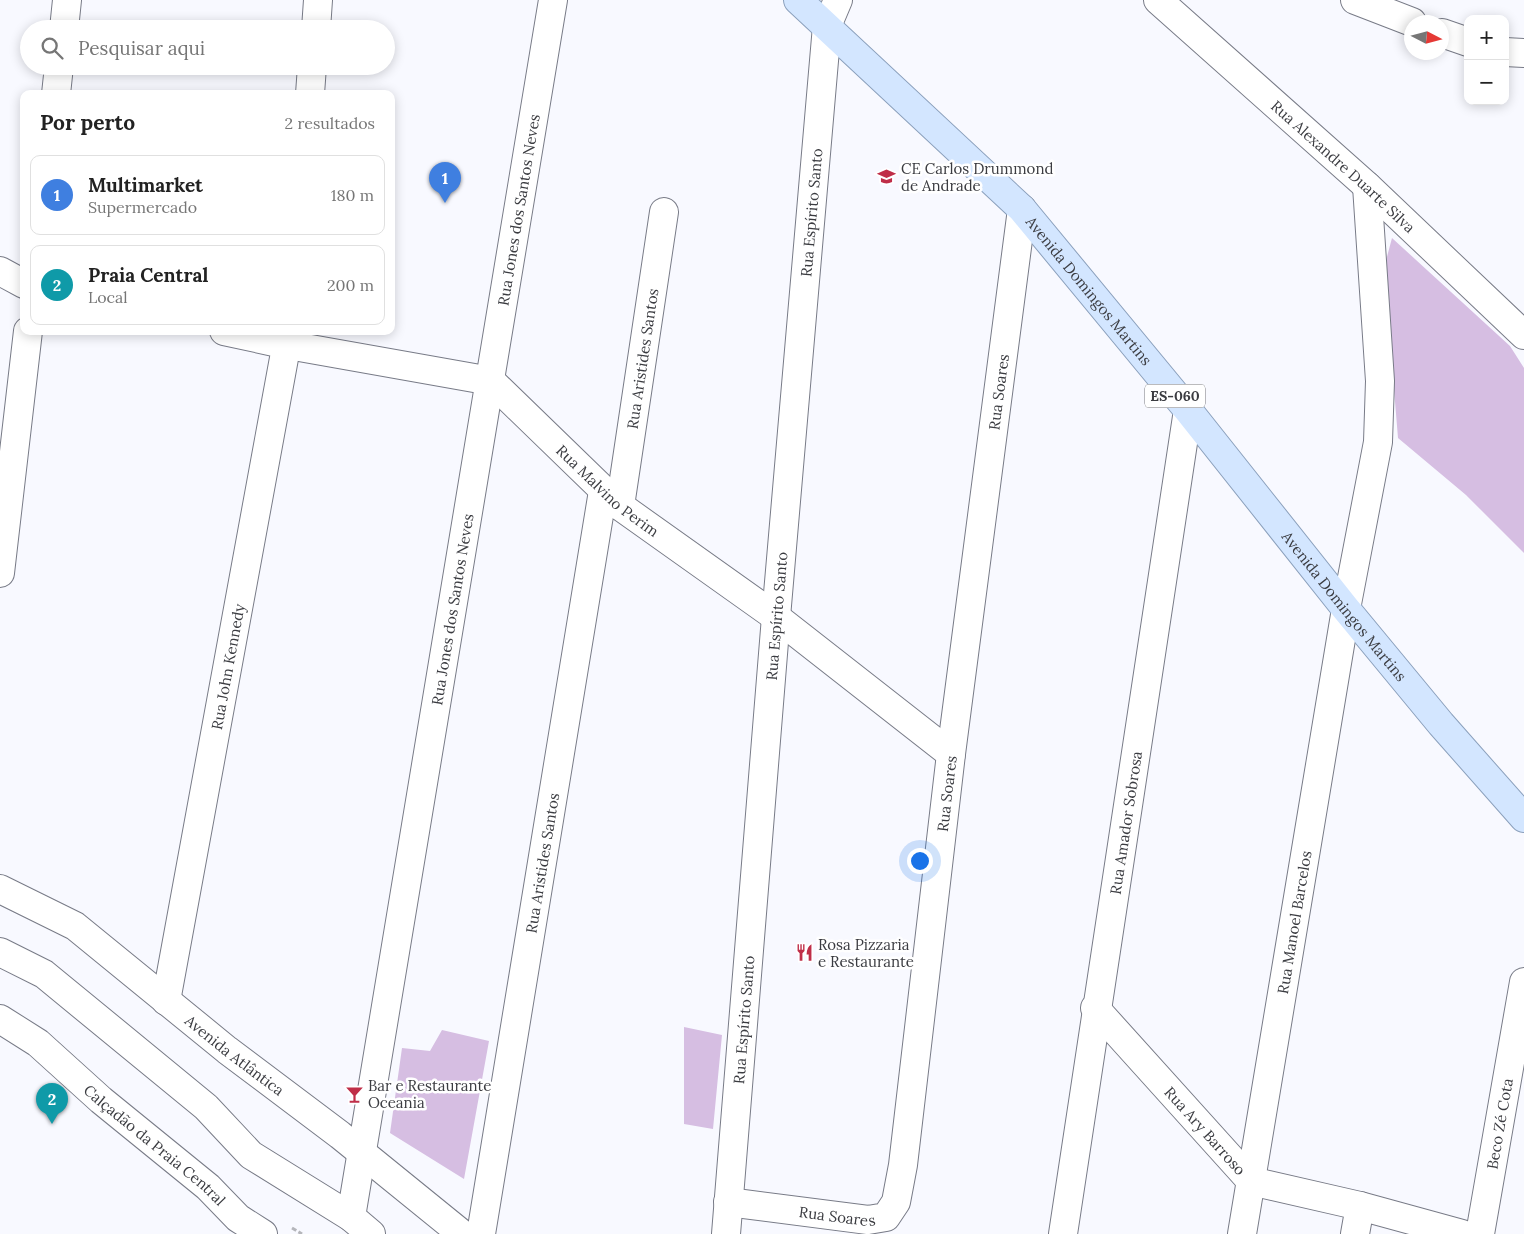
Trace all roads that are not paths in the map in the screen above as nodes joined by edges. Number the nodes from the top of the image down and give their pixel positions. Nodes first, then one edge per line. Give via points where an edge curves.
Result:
1 (67, 0) edge
2 (318, 0) edge
3 (553, 0) edge
4 (798, 0) edge
5 (838, 0) edge
6 (1158, 0) edge
7 (1355, 0) edge
8 (1404, 19) edge
9 (65, 20) edge
10 (317, 20) edge
11 (827, 26) junction
12 (1449, 35) edge
13 (1464, 41) edge
14 (1509, 52) edge
15 (1524, 53) edge
16 (58, 75) edge
17 (311, 75) edge
18 (56, 90) edge
19 (310, 90) edge
20 (1367, 186) junction
21 (1022, 209) junction
22 (664, 212) dead end
23 (0, 271) edge
24 (20, 282) edge
25 (28, 335) edge
26 (261, 335) edge
27 (1524, 335) edge
28 (289, 338) edge
29 (491, 381) junction
30 (1188, 410) junction
31 (612, 499) junction
32 (0, 573) edge
33 (1346, 609) junction
34 (776, 617) junction
35 (951, 754) junction
36 (1524, 818) edge
37 (0, 889) edge
38 (0, 952) edge
39 (1524, 982) edge
40 (166, 1001) junction
41 (1095, 1008) junction
42 (0, 1019) edge
43 (363, 1153) junction
44 (1251, 1181) junction
45 (728, 1202) junction
46 (1360, 1206) junction
47 (361, 1226) edge
48 (263, 1234) edge
49 (462, 1234) edge
50 (480, 1234) edge
51 (726, 1234) edge
52 (1063, 1234) edge
53 (1242, 1234) edge
54 (1355, 1234) edge
55 (1462, 1234) edge
56 (1480, 1234) edge

1 - 9 street
2 - 10 street
3 - 29 street, Rua Jones dos Santos Neves
4 - 11 main road, Avenida Domingos Martins / ES-060
5 - 11 street, Rua Espírito Santo
6 - 20 street, Rua Alexandre Duarte Silva
7 - 8 street
11 - 21 main road, Avenida Domingos Martins / ES-060
11 - 34 street, Rua Espírito Santo
12 - 13 street
14 - 15 street
16 - 18 street
17 - 19 street
20 - 27 street, Rua Alexandre Duarte Silva
20 - 33 street, Rua Manoel Barcelos via 1380,381 1378,442
21 - 30 main road, Avenida Domingos Martins / ES-060
21 - 35 street, Rua Soares
22 - 31 street, Rua Aristides Santos
23 - 24 street
25 - 32 street
26 - 28 street
28 - 29 street
28 - 40 street, Rua John Kennedy
29 - 31 street, Rua Malvino Perim
29 - 43 street, Rua Jones dos Santos Neves
30 - 33 main road, Avenida Domingos Martins / ES-060
30 - 41 street, Rua Amador Sobrosa
31 - 34 street, Rua Malvino Perim
31 - 50 street, Rua Aristides Santos
33 - 36 main road, Avenida Domingos Martins / ES-060
33 - 44 street, Rua Manoel Barcelos
34 - 35 street, Rua Malvino Perim
34 - 45 street, Rua Espírito Santo
35 - 45 street, Rua Soares via 904,1165 892,1212 886,1217 868,1220
37 - 40 street, Avenida Atlântica via 75,926
38 - 47 street via 44,974 206,1107 251,1155
39 - 56 street, Beco Zé Cota
40 - 43 street, Avenida Atlântica
41 - 44 street, Rua Ary Barroso
41 - 52 street, Rua Amador Sobrosa
42 - 48 street, Calçadão da Praia Central via 38,1043 101,1100 208,1187 238,1218
43 - 47 street, Rua Jones dos Santos Neves
43 - 49 street, Avenida Atlântica
44 - 46 street, Rua Ary Barroso
44 - 53 street, Rua Manoel Barcelos
45 - 51 street, Rua Espírito Santo
46 - 54 street
46 - 55 street, Rua Ary Barroso

